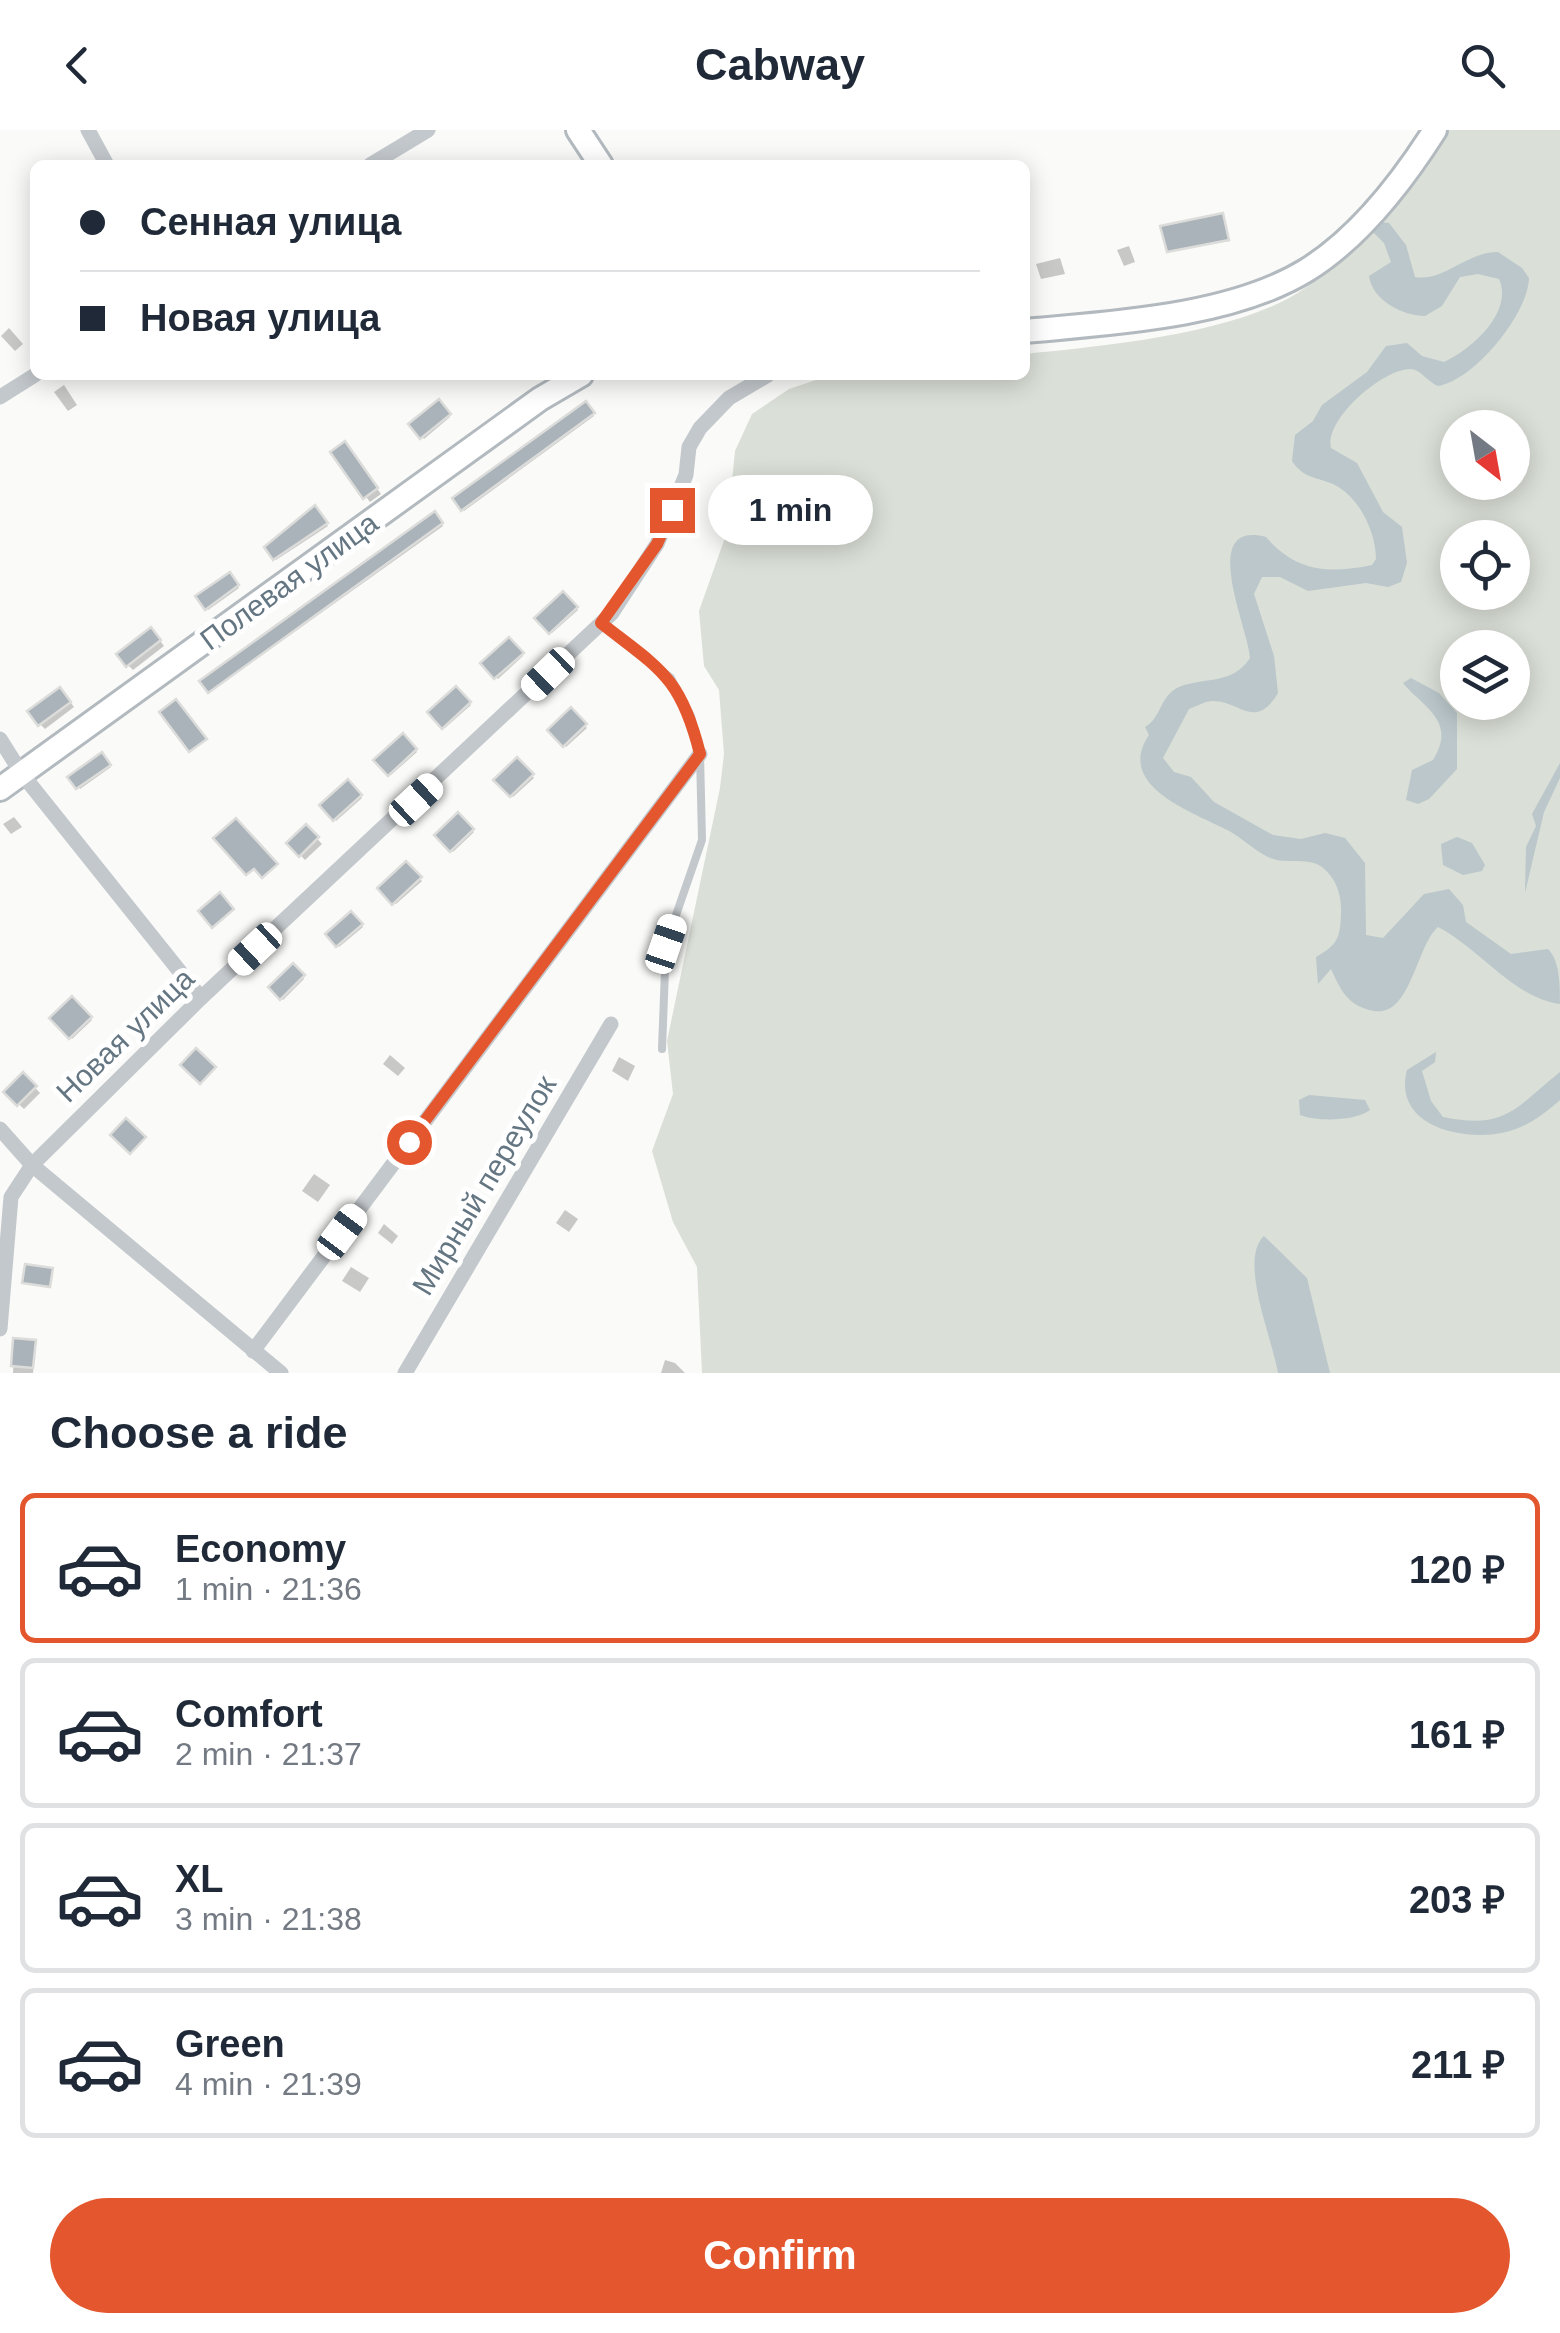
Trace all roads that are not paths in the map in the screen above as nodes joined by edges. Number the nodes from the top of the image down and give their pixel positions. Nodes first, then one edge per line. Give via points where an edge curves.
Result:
1 (88, 130) edge
2 (428, 130) edge
3 (578, 130) edge
4 (1435, 130) edge
5 (104, 160) edge
6 (378, 160) edge
7 (598, 160) edge
8 (1030, 330) edge
9 (30, 378) edge
10 (572, 380) edge
11 (760, 380) edge
12 (0, 396) edge
13 (601, 623) junction
14 (0, 739) edge
15 (700, 754) junction
16 (22, 774) junction
17 (0, 789) edge
18 (202, 998) junction
19 (612, 1024) dead end
20 (662, 1050) dead end
21 (0, 1129) edge
22 (32, 1165) junction
23 (0, 1329) edge
24 (253, 1350) junction
25 (280, 1373) edge
26 (405, 1373) edge

1 - 5 street
2 - 6 street
3 - 7 street
4 - 8 street via 1356,230 1284,282 1156,317
9 - 12 street
10 - 16 street, Полевая улица
11 - 13 street, Новая улица via 729,398 700,428 657,544
13 - 15 lane via 670,678 691,716
13 - 18 street, Новая улица
14 - 16 street
15 - 20 lane via 702,840 666,944
15 - 24 street
16 - 17 street, Полевая улица
16 - 18 street
18 - 22 street, Новая улица
19 - 26 street, Мирный переулок
21 - 22 street
22 - 23 street, Новая улица via 11,1197
22 - 24 street
24 - 25 street

